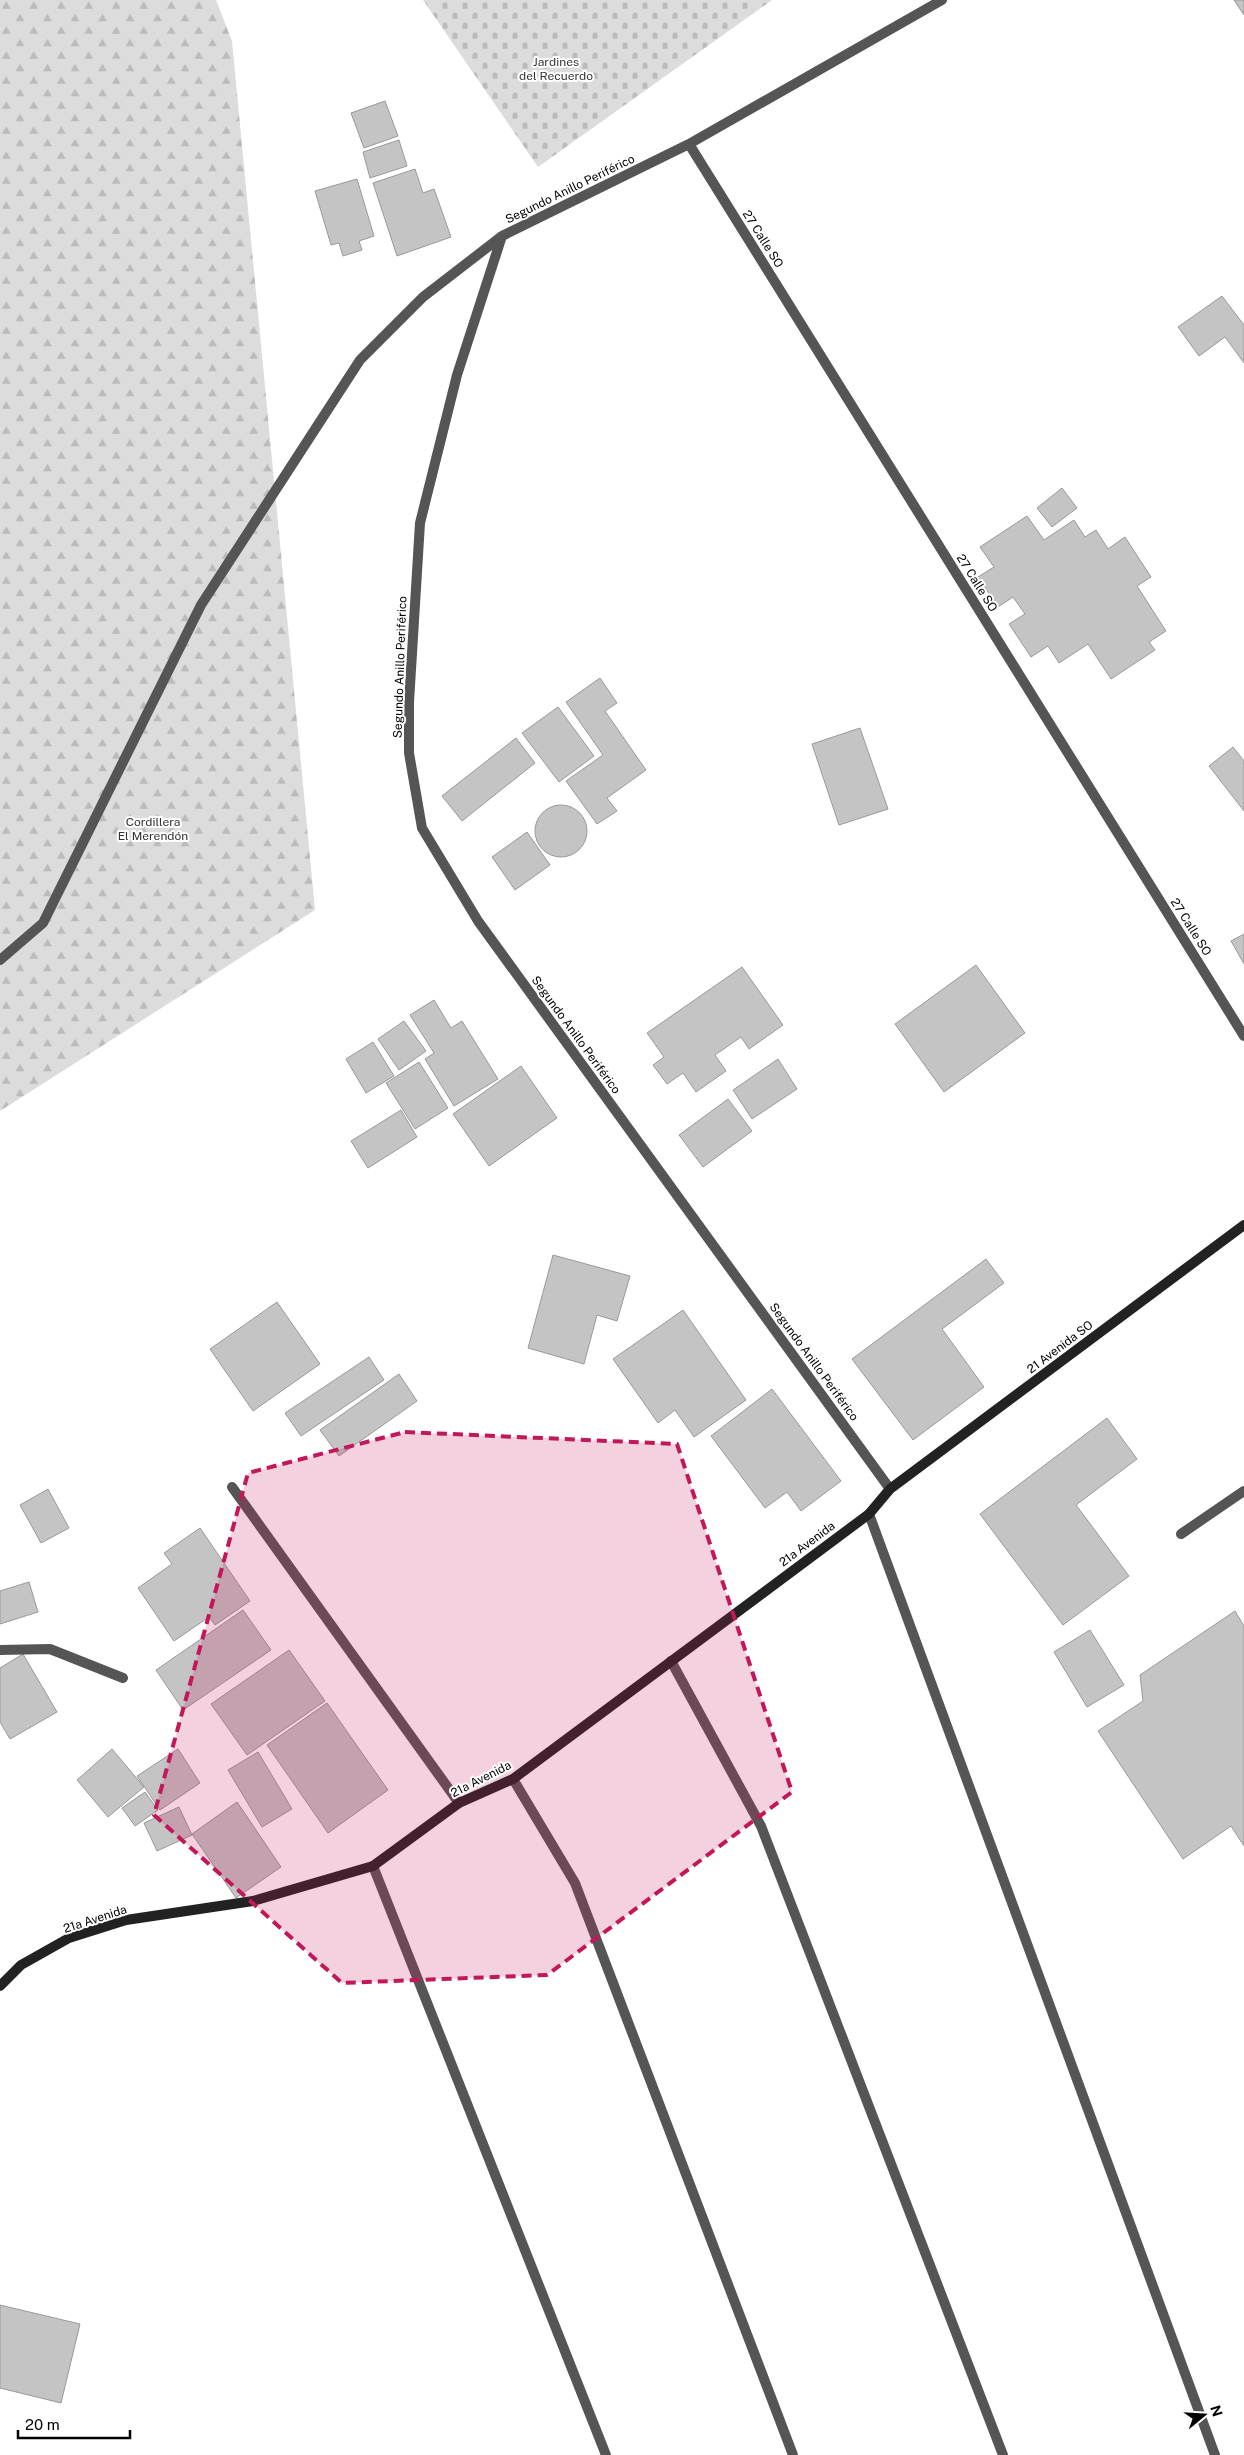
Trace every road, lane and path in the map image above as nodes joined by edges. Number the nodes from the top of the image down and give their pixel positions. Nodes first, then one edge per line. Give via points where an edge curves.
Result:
1 (942, 0) edge
2 (689, 144) junction
3 (502, 236) junction
4 (0, 960) edge
5 (1244, 1036) edge
6 (1244, 1225) edge
7 (232, 1487) dead end
8 (890, 1489) junction
9 (1244, 1491) edge
10 (869, 1514) junction
11 (1181, 1534) dead end
12 (0, 1650) edge
13 (671, 1661) junction
14 (122, 1678) dead end
15 (513, 1779) junction
16 (459, 1803) junction
17 (372, 1866) junction
18 (0, 1986) edge
19 (606, 2455) edge
20 (793, 2455) edge
21 (1003, 2455) edge
22 (1215, 2455) edge

1 - 2 street, Segundo Anillo Periférico
2 - 3 street, Segundo Anillo Periférico
2 - 5 street, 27 Calle SO
3 - 4 street via 423,297 360,360 201,605 43,923
3 - 8 street, Segundo Anillo Periférico via 457,375 420,523 409,753 422,828 478,921
6 - 8 street, 21 Avenida SO
7 - 16 street
8 - 10 street, 21a Avenida
9 - 11 street
10 - 13 street, 21a Avenida
10 - 22 street
12 - 14 street via 50,1649
13 - 15 street, 21a Avenida
13 - 21 street via 761,1826
15 - 16 street, 21a Avenida
15 - 20 street via 575,1883
16 - 17 street, 21a Avenida
17 - 18 street, 21a Avenida via 253,1901 126,1920 69,1938 20,1965
17 - 19 street

